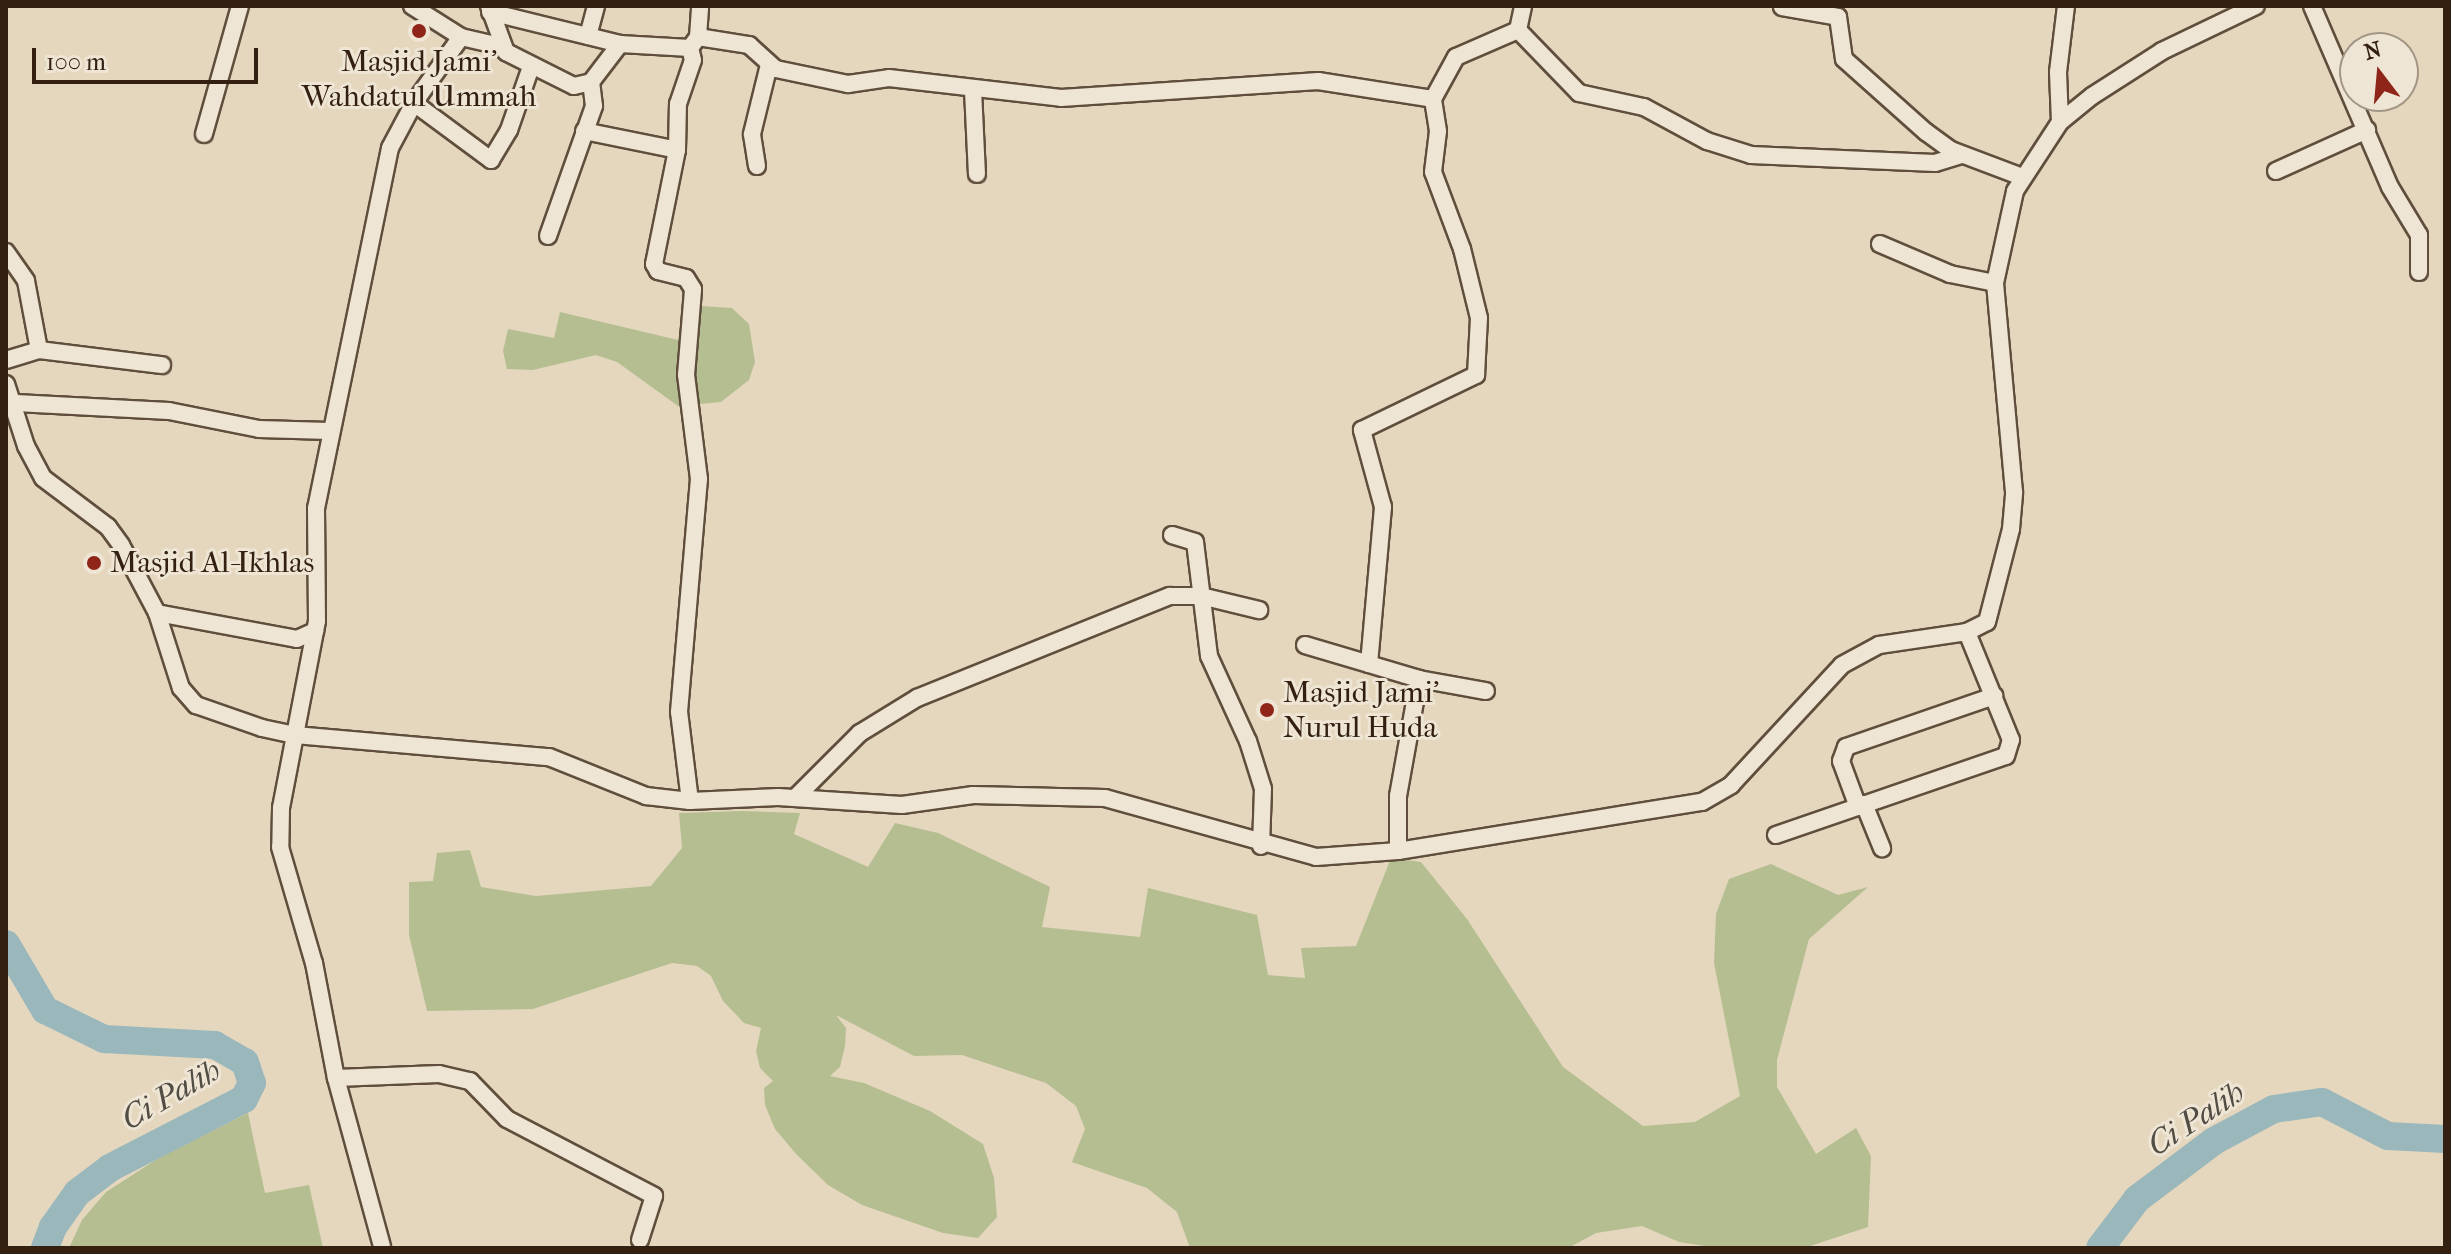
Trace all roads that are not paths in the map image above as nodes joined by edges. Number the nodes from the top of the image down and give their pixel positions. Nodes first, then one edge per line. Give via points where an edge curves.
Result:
1 (240, 6) edge
2 (412, 6) edge
3 (596, 6) edge
4 (700, 6) edge
5 (1523, 6) edge
6 (2066, 6) edge
7 (2256, 6) edge
8 (2312, 6) edge
9 (1782, 7) edge
10 (490, 9) edge
11 (1840, 12) edge
12 (1518, 30) junction
13 (588, 36) junction
14 (461, 37) junction
15 (694, 43) junction
16 (620, 44) junction
17 (500, 46) junction
18 (769, 65) junction
19 (531, 67) junction
20 (591, 82) junction
21 (973, 90) junction
22 (1433, 99) junction
23 (414, 103) junction
24 (2060, 122) junction
25 (2367, 130) junction
26 (584, 131) junction
27 (204, 134) dead end
28 (677, 150) junction
29 (1962, 155) junction
30 (757, 166) dead end
31 (2276, 171) dead end
32 (977, 174) dead end
33 (2022, 177) junction
34 (548, 236) dead end
35 (1880, 244) dead end
36 (6, 252) edge
37 (2419, 272) dead end
38 (1995, 283) junction
39 (39, 350) junction
40 (6, 360) edge
41 (162, 365) dead end
42 (6, 384) edge
43 (16, 403) junction
44 (330, 431) junction
45 (1172, 535) dead end
46 (1201, 596) junction
47 (1259, 610) dead end
48 (157, 613) junction
49 (315, 631) junction
50 (1967, 632) junction
51 (1305, 645) dead end
52 (1369, 664) junction
53 (1419, 679) junction
54 (1486, 691) dead end
55 (1994, 696) junction
56 (295, 735) junction
57 (795, 798) junction
58 (690, 801) junction
59 (1861, 806) junction
60 (1776, 835) dead end
61 (1261, 846) junction
62 (1882, 848) dead end
63 (1398, 851) junction
64 (336, 1078) junction
65 (640, 1240) dead end
66 (382, 1246) edge

1 - 27 street
2 - 14 street
3 - 13 street
4 - 15 street
5 - 12 street
6 - 24 street via 2058,72
7 - 24 street via 2162,51
8 - 25 street
9 - 11 street
10 - 13 street
10 - 17 street
11 - 29 street via 1844,59 1939,143
12 - 22 street via 1456,57
12 - 29 street via 1579,93 1644,107 1707,141 1745,154 1929,163
13 - 16 street
14 - 17 street
14 - 23 street
15 - 16 street
15 - 18 street via 749,45
15 - 28 street via 678,104
16 - 20 street
17 - 19 street
18 - 21 street via 848,84 889,78
18 - 30 street via 752,134
19 - 20 street via 574,86
19 - 23 street via 509,130 491,160
20 - 26 street via 594,106
21 - 22 street via 1061,98 1318,81
21 - 32 street
22 - 52 street via 1438,131 1433,172 1462,249 1479,318 1478,369 1474,380 1443,388 1362,430 1383,507
23 - 44 street via 390,148
24 - 33 street
25 - 31 street
25 - 37 street via 2390,187 2421,241
26 - 28 street
26 - 34 street
28 - 58 street via 654,264 658,271 686,278 693,289 686,375 699,479 679,712
29 - 33 street
33 - 38 street via 1999,247
35 - 38 street via 1950,274
36 - 39 street via 26,281
38 - 50 street via 2014,492 1992,612 1987,622
39 - 40 street
39 - 41 street
42 - 43 street
43 - 44 street via 169,411 259,429
43 - 48 street via 34,465 43,478 108,527
44 - 49 street via 316,508
45 - 46 street via 1195,542
46 - 47 street
46 - 57 street via 1170,596 893,710 860,733
46 - 61 street via 1209,656 1248,741 1263,789
48 - 49 street via 297,639
48 - 56 street via 181,688 196,705
49 - 56 street
50 - 55 street
50 - 63 street via 1879,645 1842,665 1731,785 1702,802
51 - 52 street
52 - 53 street
53 - 54 street
53 - 63 street via 1398,796
55 - 59 street via 2011,740 2006,756
55 - 59 street via 1846,747 1841,761
56 - 58 street via 549,757 646,796
56 - 64 street via 281,808 280,847 314,963
57 - 58 street
57 - 61 street via 889,806 973,795 1105,798
59 - 60 street
59 - 62 street
61 - 63 street via 1316,857
64 - 65 street via 439,1074 470,1081 507,1119 654,1196
64 - 66 street

